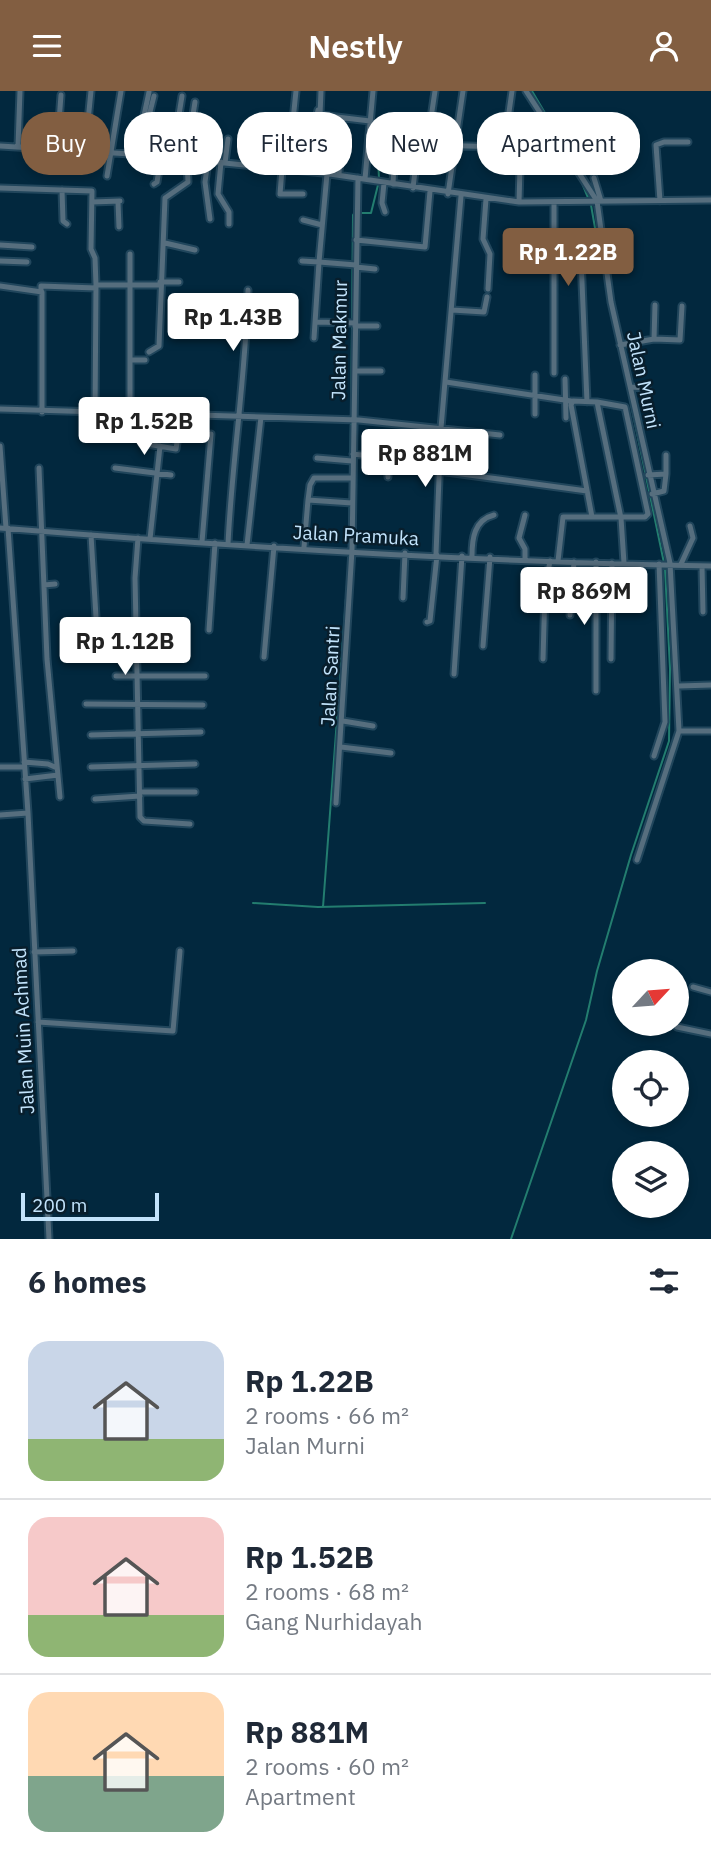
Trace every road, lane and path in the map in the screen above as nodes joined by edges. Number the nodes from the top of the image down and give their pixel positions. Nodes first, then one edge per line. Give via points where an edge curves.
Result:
1 (20, 91) edge
2 (91, 91) edge
3 (121, 91) edge
4 (296, 91) edge
5 (321, 91) edge
6 (373, 91) edge
7 (435, 91) edge
8 (463, 91) edge
9 (512, 91) edge
10 (527, 91) edge
11 (152, 94) edge
12 (61, 95) dead end
13 (182, 96) dead end
14 (195, 102) dead end
15 (318, 109) junction
16 (60, 112) edge
17 (89, 112) edge
18 (150, 112) edge
19 (179, 112) edge
20 (194, 112) edge
21 (293, 112) edge
22 (317, 112) edge
23 (319, 112) edge
24 (371, 112) edge
25 (432, 112) edge
26 (460, 112) edge
27 (509, 112) edge
28 (229, 139) dead end
29 (688, 142) dead end
30 (0, 146) edge
31 (18, 146) junction
32 (21, 146) edge
33 (366, 150) edge
34 (110, 153) joint
35 (124, 154) edge
36 (223, 163) joint
37 (237, 164) edge
38 (158, 175) edge
39 (188, 175) edge
40 (206, 175) edge
41 (221, 175) edge
42 (284, 175) edge
43 (327, 175) edge
44 (333, 175) edge
45 (393, 175) edge
46 (415, 175) edge
47 (450, 175) edge
48 (520, 175) edge
49 (339, 176) joint
50 (594, 178) dead end
51 (362, 179) junction
52 (380, 182) junction
53 (154, 184) dead end
54 (393, 184) junction
55 (0, 188) edge
56 (413, 188) junction
57 (62, 190) junction
58 (430, 191) junction
59 (303, 194) dead end
60 (448, 194) junction
61 (461, 196) junction
62 (486, 199) junction
63 (711, 200) edge
64 (594, 201) junction
65 (660, 201) junction
66 (92, 202) junction
67 (519, 202) junction
68 (554, 203) junction
69 (385, 212) dead end
70 (210, 219) dead end
71 (231, 220) dead end
72 (303, 220) dead end
73 (67, 224) dead end
74 (322, 225) junction
75 (118, 227) dead end
76 (356, 240) junction
77 (0, 245) edge
78 (164, 245) junction
79 (32, 247) dead end
80 (599, 247) junction
81 (195, 250) dead end
82 (131, 254) dead end
83 (0, 261) edge
84 (302, 261) dead end
85 (27, 262) dead end
86 (319, 262) junction
87 (354, 265) junction
88 (375, 269) dead end
89 (179, 282) dead end
90 (160, 283) junction
91 (0, 286) edge
92 (96, 286) junction
93 (130, 286) junction
94 (488, 289) dead end
95 (41, 290) junction
96 (248, 290) dead end
97 (487, 297) dead end
98 (655, 305) dead end
99 (682, 306) dead end
100 (453, 310) junction
101 (316, 322) junction
102 (353, 324) junction
103 (377, 326) dead end
104 (130, 327) junction
105 (121, 328) dead end
106 (314, 338) dead end
107 (654, 339) junction
108 (620, 345) junction
109 (149, 352) dead end
110 (130, 360) junction
111 (145, 360) dead end
112 (355, 371) junction
113 (381, 371) dead end
114 (554, 373) dead end
115 (535, 375) dead end
116 (565, 379) dead end
117 (446, 382) junction
118 (631, 387) junction
119 (647, 388) dead end
120 (535, 395) junction
121 (564, 398) junction
122 (571, 401) junction
123 (587, 402) junction
124 (597, 403) junction
125 (630, 406) junction
126 (0, 409) edge
127 (41, 412) junction
128 (130, 413) junction
129 (95, 414) junction
130 (535, 414) dead end
131 (239, 417) junction
132 (261, 417) junction
133 (566, 418) dead end
134 (351, 420) junction
135 (441, 428) junction
136 (211, 434) dead end
137 (500, 435) dead end
138 (178, 436) dead end
139 (141, 443) dead end
140 (0, 446) edge
141 (160, 446) junction
142 (176, 449) junction
143 (666, 455) dead end
144 (176, 457) dead end
145 (317, 458) dead end
146 (351, 459) junction
147 (39, 468) dead end
148 (115, 468) dead end
149 (439, 471) junction
150 (157, 472) junction
151 (666, 474) junction
152 (171, 475) dead end
153 (648, 475) junction
154 (388, 477) dead end
155 (350, 478) junction
156 (587, 491) junction
157 (652, 494) junction
158 (309, 500) junction
159 (350, 503) junction
160 (494, 515) dead end
161 (525, 515) dead end
162 (592, 517) junction
163 (621, 518) junction
164 (690, 526) dead end
165 (5, 528) edge
166 (41, 531) junction
167 (91, 535) junction
168 (138, 538) junction
169 (150, 539) junction
170 (202, 542) junction
171 (215, 543) junction
172 (228, 544) junction
173 (247, 545) junction
174 (274, 546) junction
175 (304, 547) junction
176 (352, 550) junction
177 (405, 553) junction
178 (437, 554) junction
179 (462, 556) junction
180 (472, 557) junction
181 (490, 557) junction
182 (525, 559) junction
183 (550, 561) junction
184 (558, 561) junction
185 (574, 562) junction
186 (596, 562) junction
187 (612, 563) junction
188 (624, 563) junction
189 (659, 563) junction
190 (670, 563) junction
191 (681, 564) junction
192 (702, 566) junction
193 (711, 566) edge
194 (55, 584) dead end
195 (44, 585) junction
196 (403, 598) dead end
197 (703, 612) dead end
198 (570, 615) dead end
199 (96, 617) dead end
200 (427, 622) dead end
201 (209, 630) dead end
202 (483, 646) dead end
203 (264, 657) dead end
204 (543, 659) dead end
205 (611, 659) dead end
206 (454, 674) dead end
207 (116, 676) dead end
208 (138, 676) junction
209 (205, 676) dead end
210 (711, 685) edge
211 (679, 686) junction
212 (596, 691) dead end
213 (139, 704) junction
214 (86, 705) dead end
215 (203, 705) dead end
216 (343, 721) junction
217 (373, 726) dead end
218 (680, 731) junction
219 (711, 731) edge
220 (201, 732) dead end
221 (139, 734) junction
222 (91, 735) dead end
223 (341, 747) junction
224 (391, 753) dead end
225 (654, 756) dead end
226 (24, 764) junction
227 (140, 764) junction
228 (195, 764) dead end
229 (0, 767) edge
230 (91, 767) dead end
231 (57, 768) junction
232 (58, 775) junction
233 (25, 779) junction
234 (195, 792) dead end
235 (140, 794) junction
236 (60, 797) dead end
237 (95, 799) dead end
238 (336, 803) dead end
239 (28, 813) junction
240 (0, 815) edge
241 (190, 824) dead end
242 (638, 860) dead end
243 (73, 951) dead end
244 (180, 951) dead end
245 (34, 952) junction
246 (694, 987) dead end
247 (711, 992) edge
248 (38, 1022) junction
249 (690, 1030) edge
250 (711, 1034) edge
251 (48, 1239) edge

1 - 31 street
2 - 17 street
3 - 34 street
4 - 21 street
5 - 15 street
6 - 24 street, Jalan Makmur
7 - 25 street
8 - 26 street
9 - 27 street
10 - 64 street
11 - 18 street
12 - 16 street
13 - 19 street
14 - 20 street
15 - 22 street
15 - 23 street
28 - 36 street
29 - 65 street via 656,145
30 - 31 street
31 - 32 street
33 - 51 street, Jalan Makmur
34 - 35 street
36 - 37 street
38 - 53 street
39 - 78 street via 188,182 165,198
40 - 70 street
41 - 71 street via 218,194
42 - 59 street via 280,194
43 - 74 street
44 - 49 street
45 - 54 street
46 - 56 street
47 - 60 street
48 - 67 street
49 - 51 street
50 - 64 street, Jalan Murni
51 - 52 street
51 - 76 street, Jalan Makmur
52 - 54 street
52 - 69 street
54 - 56 street
55 - 57 street
56 - 58 street
57 - 66 street via 90,190
57 - 73 street via 63,221
58 - 60 street
58 - 76 street via 426,246
60 - 61 street
61 - 62 street
61 - 100 street
62 - 67 street
62 - 94 street via 483,239 490,254
63 - 65 street
64 - 65 street
64 - 68 street
64 - 80 street, Jalan Murni
66 - 75 street via 119,201
66 - 92 street
67 - 68 street
68 - 114 street
72 - 74 street
74 - 86 street
76 - 87 street, Jalan Makmur
77 - 79 street
78 - 81 street
78 - 90 street
80 - 108 street, Jalan Murni
80 - 123 street via 581,258
82 - 93 street
83 - 85 street
84 - 86 street
86 - 87 street
86 - 101 street
87 - 88 street
87 - 102 street, Jalan Makmur
89 - 90 street
90 - 93 street
90 - 109 street via 159,346
91 - 95 street
92 - 93 street
92 - 95 street via 41,286
92 - 129 street
93 - 104 street
95 - 127 street
96 - 131 street
97 - 100 street via 484,312
98 - 107 street
99 - 107 street via 680,340
100 - 117 street
101 - 102 street
101 - 106 street
102 - 103 street
102 - 112 street, Jalan Makmur
104 - 105 street
104 - 110 street
107 - 108 street
108 - 118 street, Jalan Murni
110 - 111 street
110 - 128 street
112 - 113 street
112 - 134 street, Jalan Makmur
115 - 120 street
116 - 121 street
117 - 120 street
117 - 135 street
118 - 119 street
118 - 125 street, Jalan Murni
120 - 121 street
120 - 130 street
121 - 122 street
121 - 133 street
122 - 123 street
122 - 156 street
123 - 124 street
124 - 125 street
124 - 163 street
125 - 153 street, Jalan Murni
125 - 163 street via 648,514
126 - 127 street
127 - 129 street
128 - 129 street
128 - 131 street
131 - 132 street
131 - 172 street
132 - 134 street
132 - 173 street
134 - 135 street
134 - 146 street, Jalan Makmur
135 - 137 street
135 - 149 street
136 - 170 street
138 - 142 street
139 - 141 street
140 - 165 street, Jalan Muin Achmad
141 - 142 street
141 - 150 street
142 - 144 street
143 - 151 street
145 - 146 street
146 - 154 street via 387,458
146 - 155 street, Jalan Makmur
147 - 166 street
148 - 150 street
149 - 156 street
149 - 178 street
150 - 152 street
150 - 169 street
151 - 153 street
151 - 157 street via 664,491
153 - 157 street, Jalan Murni
155 - 158 street via 314,478
155 - 159 street, Jalan Makmur
156 - 162 street
157 - 190 street, Jalan Murni
158 - 159 street
158 - 175 street
159 - 176 street, Jalan Makmur
160 - 180 street via 482,520 475,530
161 - 182 street via 519,538
162 - 163 street
162 - 184 street via 563,517
163 - 188 street
164 - 191 street via 693,538
165 - 166 street, Jalan Pramuka
165 - 226 street, Jalan Muin Achmad
166 - 167 street, Jalan Pramuka
166 - 195 street
167 - 168 street, Jalan Pramuka
167 - 199 street
168 - 169 street, Jalan Pramuka
168 - 208 street
169 - 170 street, Jalan Pramuka
170 - 171 street, Jalan Pramuka
171 - 172 street, Jalan Pramuka
171 - 201 street
172 - 173 street, Jalan Pramuka
173 - 174 street, Jalan Pramuka
174 - 175 street, Jalan Pramuka
174 - 203 street
175 - 176 street, Jalan Pramuka
176 - 177 street, Jalan Pramuka
176 - 216 street, Jalan Santri
177 - 178 street, Jalan Pramuka
177 - 196 street
178 - 179 street, Jalan Pramuka
178 - 200 street
179 - 180 street, Jalan Pramuka
179 - 206 street
180 - 181 street, Jalan Pramuka
181 - 182 street, Jalan Pramuka
181 - 202 street
182 - 183 street, Jalan Pramuka
183 - 184 street, Jalan Pramuka
183 - 204 street
184 - 185 street, Jalan Pramuka
185 - 186 street, Jalan Pramuka
185 - 198 street
186 - 187 street, Jalan Pramuka
186 - 212 street
187 - 188 street, Jalan Pramuka
187 - 205 street
188 - 189 street, Jalan Pramuka
189 - 190 street, Jalan Pramuka
189 - 225 street via 665,722
190 - 191 street, Jalan Pramuka
190 - 211 street, Jalan Murni
191 - 192 street, Jalan Pramuka
192 - 193 street, Jalan Pramuka
192 - 197 street
194 - 195 street
195 - 231 street
207 - 208 street
208 - 209 street
208 - 213 street
210 - 211 street
211 - 218 street, Jalan Murni
213 - 214 street
213 - 215 street
213 - 221 street
216 - 217 street
216 - 223 street, Jalan Santri
218 - 219 street
218 - 242 street, Jalan Murni
220 - 221 street
221 - 222 street
221 - 227 street
223 - 224 street
223 - 238 street, Jalan Santri
226 - 229 street
226 - 231 street
226 - 233 street, Jalan Muin Achmad
227 - 228 street
227 - 230 street
227 - 235 street
231 - 232 street
232 - 233 street
232 - 236 street
233 - 239 street, Jalan Muin Achmad
234 - 235 street
235 - 237 street
235 - 241 street via 144,821
239 - 240 street
239 - 245 street, Jalan Muin Achmad
243 - 245 street
244 - 248 street via 173,1031
245 - 248 street, Jalan Muin Achmad
246 - 247 street
248 - 251 street, Jalan Muin Achmad
249 - 250 street

